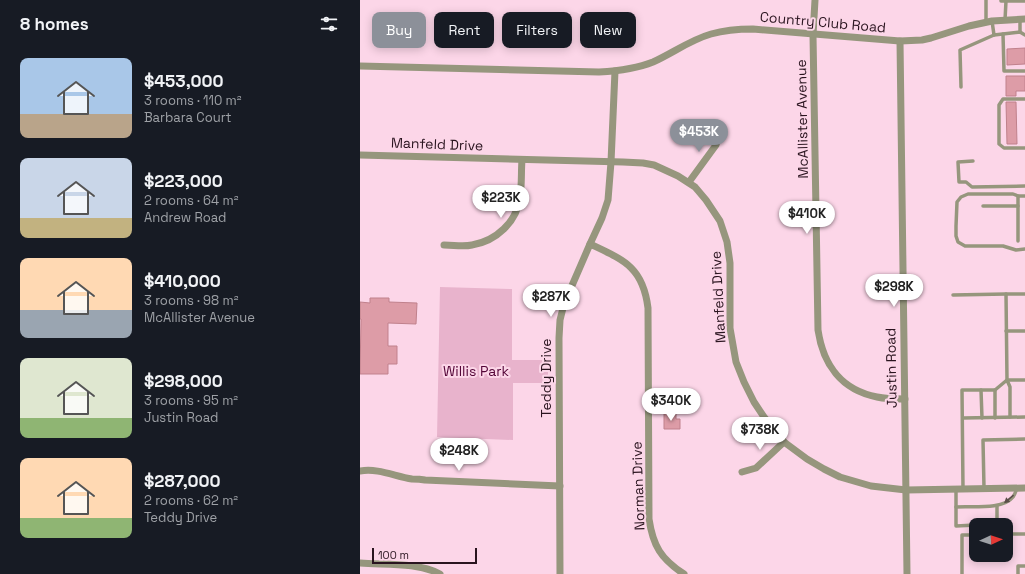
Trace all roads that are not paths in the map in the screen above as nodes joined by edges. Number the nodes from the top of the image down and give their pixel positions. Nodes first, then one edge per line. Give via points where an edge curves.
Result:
1 (815, 0) edge
2 (986, 0) edge
3 (1001, 0) edge
4 (1006, 1) junction
5 (1025, 1) edge
6 (1005, 20) junction
7 (1022, 20) edge
8 (989, 22) junction
9 (1020, 32) junction
10 (1003, 34) junction
11 (813, 35) junction
12 (994, 35) junction
13 (1025, 35) edge
14 (900, 41) junction
15 (360, 66) edge
16 (615, 71) junction
17 (1025, 71) edge
18 (961, 88) dead end
19 (1025, 99) edge
20 (720, 128) dead end
21 (1025, 148) edge
22 (360, 155) edge
23 (522, 160) junction
24 (973, 161) dead end
25 (611, 162) junction
26 (689, 182) junction
27 (1025, 186) edge
28 (1018, 196) junction
29 (1025, 196) edge
30 (983, 206) dead end
31 (1018, 206) junction
32 (1018, 241) dead end
33 (590, 244) junction
34 (444, 245) dead end
35 (1025, 249) edge
36 (1006, 294) junction
37 (1025, 294) edge
38 (953, 295) dead end
39 (1006, 331) junction
40 (1025, 331) edge
41 (1007, 380) junction
42 (1025, 380) edge
43 (981, 390) junction
44 (995, 390) junction
45 (905, 399) junction
46 (1010, 417) junction
47 (1025, 417) edge
48 (963, 418) junction
49 (982, 418) junction
50 (995, 418) junction
51 (1025, 439) edge
52 (784, 442) junction
53 (360, 471) edge
54 (742, 472) dead end
55 (560, 486) junction
56 (984, 488) junction
57 (1021, 488) edge
58 (959, 489) junction
59 (906, 490) junction
60 (956, 506) junction
61 (997, 506) junction
62 (997, 518) edge
63 (969, 525) edge
64 (1013, 534) edge
65 (1025, 534) edge
66 (969, 535) edge
67 (360, 563) edge
68 (1025, 566) edge
69 (440, 574) edge
70 (560, 574) edge
71 (684, 574) edge
72 (907, 574) edge
73 (962, 574) edge
74 (1018, 574) edge

1 - 11 street, McAllister Avenue
2 - 8 lane
3 - 4 lane
4 - 5 lane
4 - 6 lane
6 - 7 street, Country Club Road
6 - 8 street, Country Club Road
7 - 9 lane
8 - 12 lane
8 - 14 street, Country Club Road via 931,38
9 - 10 lane
9 - 13 lane
10 - 12 lane
10 - 17 lane via 1004,71
11 - 14 street, Country Club Road
11 - 16 street, Country Club Road via 753,29 732,30 711,34 652,62
11 - 45 street, McAllister Avenue via 819,342 832,369 853,389 876,398
12 - 18 lane via 960,50
14 - 45 street, Justin Road
15 - 16 street, Country Club Road
16 - 25 street, Teddy Drive
19 - 21 lane via 1003,99 999,105 1000,144 1004,148
20 - 26 street via 716,145
22 - 23 street, Manfeld Drive
23 - 25 street, Manfeld Drive
23 - 34 street via 520,198 510,223 485,242 472,245
24 - 27 lane via 958,162 959,182 966,182 972,187
25 - 26 street, Manfeld Drive via 654,165
25 - 33 street, Teddy Drive via 608,200
26 - 52 street, Manfeld Drive via 706,200 720,221 728,242 730,328 736,362 754,402
28 - 29 lane
28 - 31 lane
28 - 35 lane via 968,194 961,197 957,202 956,236 958,242 965,246
30 - 31 lane
31 - 32 lane
33 - 55 street, Teddy Drive via 564,304 560,320
33 - 71 street, Norman Drive via 618,257 634,270 647,296 649,520 659,552
36 - 37 lane
36 - 38 lane
36 - 39 lane
39 - 40 lane
39 - 41 lane
41 - 42 lane
41 - 44 lane
41 - 46 lane via 1010,387
43 - 44 lane
43 - 48 lane via 962,390
43 - 49 lane
44 - 50 lane
45 - 59 street, Justin Road
46 - 47 lane
46 - 50 lane
48 - 49 lane
48 - 58 lane
49 - 50 lane
51 - 56 lane via 983,440
52 - 54 street via 756,468
52 - 59 street, Manfeld Drive via 807,459 840,477 871,486
53 - 55 street via 381,471 411,479
55 - 70 street, Teddy Drive
56 - 57 street, Manfeld Drive
56 - 58 street, Manfeld Drive
57 -> 61 lane via 1005,503
58 - 59 street, Manfeld Drive
58 - 60 lane
59 - 72 street, Justin Road
60 - 61 lane
60 - 63 lane via 956,526
61 - 62 lane
64 - 65 lane
66 - 73 lane via 962,535
67 - 69 street via 412,566
68 - 74 lane via 1018,566

